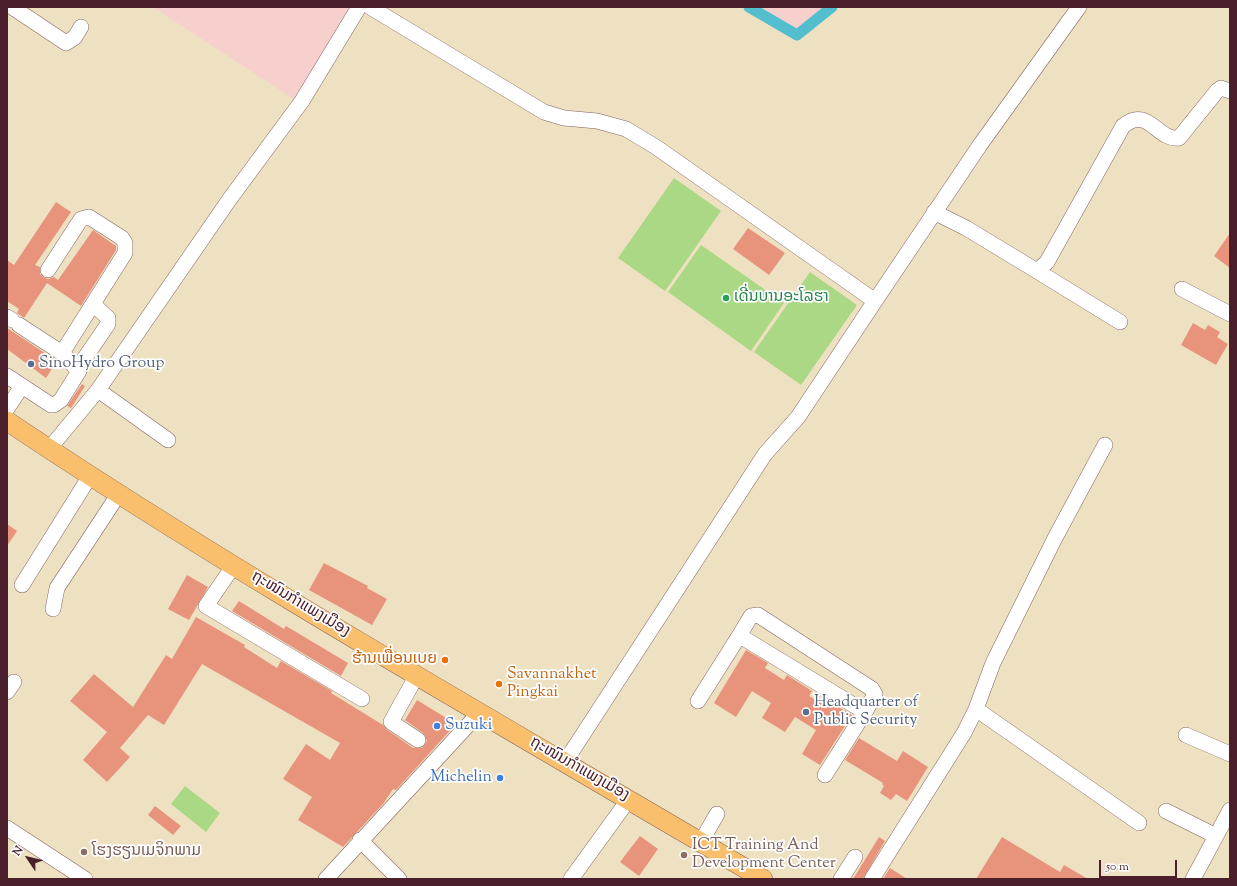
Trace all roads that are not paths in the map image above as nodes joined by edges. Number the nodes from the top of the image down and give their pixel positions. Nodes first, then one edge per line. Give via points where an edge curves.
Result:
1 (12, 7) edge
2 (359, 7) edge
3 (370, 7) edge
4 (1079, 7) edge
5 (81, 27) dead end
6 (1230, 91) edge
7 (934, 212) junction
8 (48, 270) dead end
9 (1036, 271) junction
10 (1182, 289) dead end
11 (875, 301) junction
12 (93, 304) junction
13 (1230, 314) edge
14 (13, 321) edge
15 (1120, 322) dead end
16 (62, 353) junction
17 (78, 368) junction
18 (7, 376) edge
19 (22, 386) junction
20 (98, 390) junction
21 (7, 409) edge
22 (7, 421) edge
23 (168, 440) dead end
24 (1105, 444) dead end
25 (49, 449) junction
26 (90, 476) junction
27 (118, 495) junction
28 (234, 565) junction
29 (22, 585) dead end
30 (53, 609) dead end
31 (739, 636) junction
32 (418, 675) junction
33 (362, 699) dead end
34 (698, 701) dead end
35 (976, 709) junction
36 (480, 712) junction
37 (865, 712) junction
38 (1186, 734) dead end
39 (418, 740) dead end
40 (1230, 754) edge
41 (565, 762) junction
42 (825, 775) dead end
43 (629, 800) junction
44 (1230, 810) edge
45 (1166, 811) dead end
46 (717, 814) dead end
47 (1139, 823) dead end
48 (7, 828) edge
49 (1216, 836) junction
50 (360, 840) junction
51 (701, 842) junction
52 (855, 857) dead end
53 (332, 877) edge
54 (85, 879) edge
55 (399, 879) edge
56 (571, 879) edge
57 (763, 879) edge
58 (841, 879) edge
59 (872, 879) edge
60 (1193, 879) edge

1 - 5 street via 66,43 75,37
2 - 20 street via 302,101 229,200
3 - 11 street via 544,112 626,129 656,147
4 - 7 street
6 - 9 street via 1221,88 1216,91 1179,138 1169,137 1145,120 1129,120 1123,126 1047,262
7 - 9 street via 966,228
7 - 11 street
8 - 12 street via 85,216 122,238 125,252
9 - 15 street
10 - 13 street
11 - 41 street via 798,417 765,454
12 - 16 street
12 - 17 street via 108,318 108,324
14 - 16 street
16 - 17 street
17 - 19 street via 79,373 61,400 54,405
18 - 19 street
19 - 21 street
20 - 23 street
20 - 25 street
22 - 25 main road, ຖະໜົນກຳແພງເມືອງ
24 - 35 street via 993,663
25 - 26 main road, ຖະໜົນກຳແພງເມືອງ
26 - 27 main road, ຖະໜົນກຳແພງເມືອງ
26 - 29 street
27 - 28 main road, ຖະໜົນກຳແພງເມືອງ
27 - 30 street via 57,588
28 - 32 main road, ຖະໜົນກຳແພງເມືອງ
28 - 33 street via 206,606
31 - 34 street
31 - 37 street
31 - 37 street via 751,616 758,615 872,689 875,694
32 - 36 main road, ຖະໜົນກຳແພງເມືອງ
32 - 39 street via 391,722
35 - 47 street
35 - 59 street via 964,733
36 - 41 main road, ຖະໜົນກຳແພງເມືອງ
36 - 50 street
37 - 42 street
38 - 40 street
41 - 43 main road, ຖະໜົນກຳແພງເມືອງ
43 - 51 main road, ຖະໜົນກຳແພງເມືອງ
43 - 56 street
44 - 49 street
45 - 49 street
46 - 51 street
48 - 54 street
49 - 60 street
50 - 53 street
50 - 55 street
51 - 57 main road, ຖະໜົນກຳແພງເມືອງ
52 - 58 street

